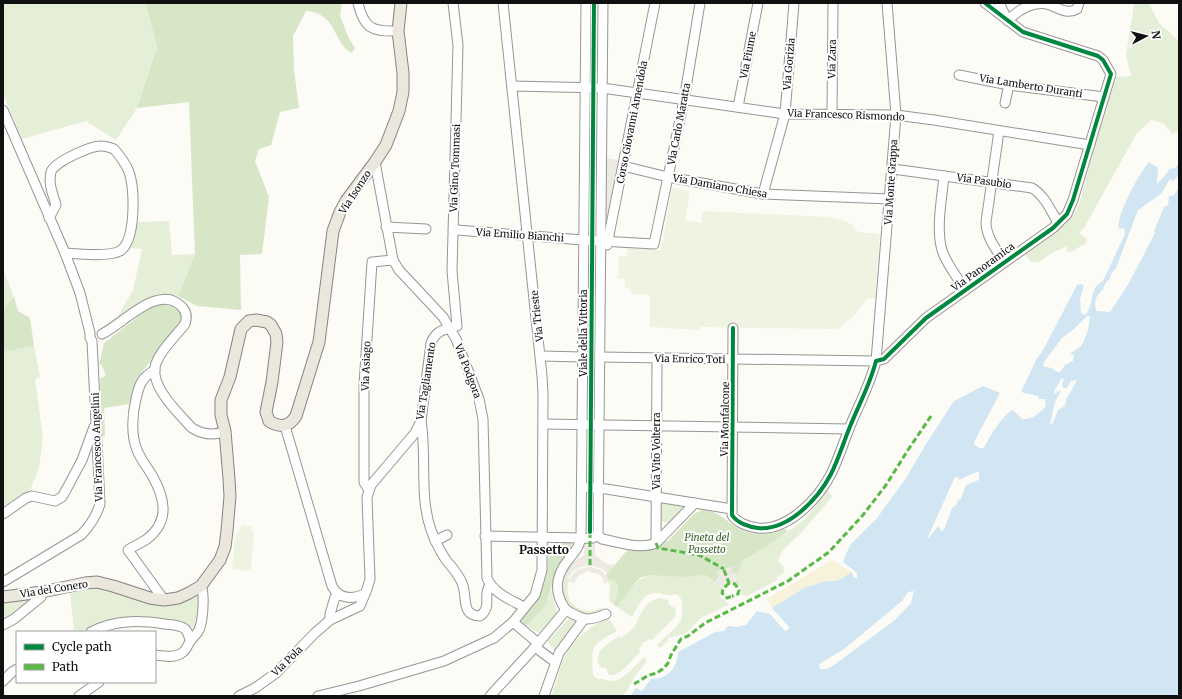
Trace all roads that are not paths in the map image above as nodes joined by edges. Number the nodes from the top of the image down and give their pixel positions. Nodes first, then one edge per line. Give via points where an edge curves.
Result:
1 (358, 3) edge
2 (401, 3) edge
3 (453, 3) edge
4 (504, 3) edge
5 (586, 3) edge
6 (603, 3) edge
7 (655, 3) edge
8 (700, 3) edge
9 (758, 3) edge
10 (794, 3) edge
11 (833, 3) edge
12 (887, 3) edge
13 (985, 3) edge
14 (999, 3) edge
15 (1079, 3) edge
16 (1008, 21) junction
17 (398, 31) junction
18 (959, 74) dead end
19 (1009, 85) junction
20 (512, 86) junction
21 (585, 87) junction
22 (602, 88) junction
23 (637, 94) junction
24 (1104, 97) junction
25 (684, 100) junction
26 (1005, 103) dead end
27 (738, 107) junction
28 (3, 110) edge
29 (785, 114) junction
30 (832, 114) junction
31 (896, 115) junction
32 (999, 130) junction
33 (1090, 145) junction
34 (375, 162) junction
35 (623, 166) junction
36 (893, 169) junction
37 (944, 176) junction
38 (668, 177) junction
39 (992, 182) junction
40 (763, 194) junction
41 (890, 199) junction
42 (49, 218) junction
43 (1058, 223) junction
44 (386, 226) junction
45 (426, 229) dead end
46 (457, 230) dead end
47 (528, 236) junction
48 (583, 240) junction
49 (605, 241) junction
50 (65, 253) junction
51 (393, 260) junction
52 (1004, 262) junction
53 (602, 271) joint
54 (965, 290) junction
55 (450, 328) junction
56 (733, 328) dead end
57 (95, 336) junction
58 (541, 356) junction
59 (583, 357) junction
60 (600, 357) junction
61 (657, 358) junction
62 (733, 359) junction
63 (876, 361) junction
64 (155, 370) junction
65 (421, 421) junction
66 (543, 424) junction
67 (582, 425) junction
68 (599, 425) junction
69 (285, 426) junction
70 (657, 426) junction
71 (732, 427) junction
72 (849, 429) junction
73 (225, 431) junction
74 (94, 448) junction
75 (582, 488) junction
76 (599, 488) junction
77 (369, 490) junction
78 (656, 497) junction
79 (696, 503) junction
80 (732, 509) junction
81 (3, 514) edge
82 (598, 534) junction
83 (447, 536) dead end
84 (485, 536) junction
85 (542, 538) junction
86 (581, 538) junction
87 (435, 541) junction
88 (656, 543) junction
89 (3, 582) edge
90 (490, 585) junction
91 (202, 589) junction
92 (42, 592) junction
93 (365, 594) junction
94 (339, 595) junction
95 (3, 597) edge
96 (164, 600) junction
97 (524, 607) junction
98 (566, 610) junction
99 (606, 614) dead end
100 (330, 620) junction
101 (584, 620) junction
102 (513, 622) junction
103 (3, 625) edge
104 (93, 631) edge
105 (190, 640) junction
106 (537, 645) junction
107 (156, 655) edge
108 (556, 662) junction
109 (16, 669) edge
110 (3, 681) edge
111 (98, 683) edge
112 (79, 696) edge
113 (239, 696) edge
114 (318, 696) edge
115 (490, 696) edge
116 (544, 696) edge

1 - 17 street via 364,21 369,26 376,30
2 - 17 main road, Via Isonzo
3 - 55 street, Via Gino Tommasi via 458,45 452,271 457,326
4 - 20 street, Via Trieste
5 - 21 street, Viale della Vittoria
6 - 22 street
7 - 23 street, Corso Giovanni Amendola
8 - 25 street, Via Carlo Maratta
9 - 27 street, Via Fiume
10 - 29 street, Via Gorizia
11 - 30 street, Via Zara
12 - 31 street, Via Monte Grappa
13 - 16 street, Via Panoramica
14 - 16 street
15 - 16 street via 1077,9 1068,12 1049,4 1032,4 1013,15
16 - 24 street, Via Panoramica via 1022,32 1098,56 1111,74
17 - 34 main road, Via Isonzo via 403,92 393,128
18 - 19 street, Via Lamberto Duranti
19 - 24 street, Via Lamberto Duranti
19 - 26 street
20 - 21 street
20 - 47 street, Via Trieste
21 - 22 street
21 - 48 street, Viale della Vittoria
22 - 23 street, Via Francesco Rismondo
22 - 49 street
23 - 25 street, Via Francesco Rismondo
23 - 35 street, Corso Giovanni Amendola
24 - 33 street, Via Panoramica
25 - 27 street, Via Francesco Rismondo
25 - 38 street, Via Carlo Maratta
27 - 29 street, Via Francesco Rismondo
28 - 42 street, Via Francesco Angelini
29 - 30 street, Via Francesco Rismondo
29 - 40 street, Via Gorizia
30 - 31 street, Via Francesco Rismondo
31 - 32 street, Via Francesco Rismondo
31 - 36 street, Via Monte Grappa
32 - 33 street, Via Francesco Rismondo
32 - 39 street
33 - 43 street, Via Panoramica via 1073,200 1067,214
34 - 44 street, Via Podgora
34 - 69 main road, Via Isonzo via 346,201 333,231 319,342 296,416
35 - 38 street, Via Damiano Chiesa
35 - 49 street, Corso Giovanni Amendola
36 - 37 street, Via Pasubio
36 - 41 street, Via Monte Grappa
37 - 39 street, Via Pasubio
37 - 54 street via 939,236 942,252
38 - 40 street, Via Damiano Chiesa
38 - 49 street, Via Carlo Maratta via 654,244
39 - 43 street, Via Pasubio via 1032,188 1039,192
39 - 52 street via 986,228
40 - 41 street, Via Damiano Chiesa
41 - 63 street, Via Monte Grappa
42 - 50 street, Via Francesco Angelini
42 - 50 street via 56,205 49,182 51,170 91,147 114,149 129,173 132,190 134,208 126,246 113,254
43 - 52 street, Via Panoramica
44 - 45 street
44 - 51 street, Via Podgora
46 - 47 street, Via Emilio Bianchi
47 - 48 street, Via Emilio Bianchi
47 - 58 street, Via Trieste
48 - 49 street
48 - 59 street, Viale della Vittoria
49 - 53 street, Corso Giovanni Amendola
50 - 57 street, Via Francesco Angelini
51 - 55 street, Via Podgora
51 - 77 street, Via Asiago via 372,262 364,385 364,482
52 - 54 street, Via Panoramica
53 - 60 street, Viale della Vittoria
54 - 63 street, Via Panoramica via 926,318 884,359
55 - 65 street, Via Tagliamento via 433,335
55 - 84 street, Via Podgora via 479,399 483,419
56 - 62 street, Via Monfalcone
57 - 64 street via 113,329 149,302 164,299 176,302 185,311 186,320 157,359
57 - 74 street, Via Francesco Angelini
58 - 59 street
58 - 66 street, Via Trieste
59 - 67 street, Viale della Vittoria
60 - 61 street, Via Enrico Toti
60 - 68 street, Viale della Vittoria
61 - 62 street, Via Enrico Toti
61 - 70 street, Via Vito Volterra
62 - 63 street, Via Enrico Toti
62 - 71 street, Via Monfalcone
63 - 72 street via 872,378
64 - 73 street via 157,382 164,396 192,428 217,434
64 - 96 street via 147,374 139,387 135,401 133,430 138,452 161,493 163,513 158,527 147,539 128,550
65 - 77 street, Via Tagliamento via 415,433
65 - 87 street via 427,517
66 - 67 street
66 - 85 street, Via Trieste
67 - 68 street
67 - 75 street, Viale della Vittoria
68 - 70 street
68 - 76 street, Viale della Vittoria
69 - 73 main road, Via del Conero via 276,426 269,421 266,412 272,382 276,334 267,322 256,320 249,321 242,329 230,377 221,400
69 - 94 street via 332,586
70 - 71 street
70 - 78 street, Via Vito Volterra
71 - 72 street
71 - 80 street, Via Monfalcone
72 - 80 street via 825,483 809,503 786,523 763,528 751,526 734,518
73 - 91 main road, Via del Conero via 230,494 225,547
74 - 81 street via 82,460 62,497 55,501 32,496
74 - 89 street, Via Francesco Angelini via 100,504 89,527 81,535
75 - 76 street
75 - 86 street, Viale della Vittoria
76 - 78 street
76 - 82 street, Viale della Vittoria
77 - 93 street via 367,501 370,579
78 - 79 street
78 - 88 street, Via Vito Volterra
79 - 80 street
79 - 88 street
82 - 86 street via 590,540
82 - 88 street via 602,539 637,545 650,546
83 - 87 street
84 - 85 street
84 - 90 street, Via Podgora via 487,578
85 - 86 street
85 - 97 street, Via Trieste via 540,581 535,595
86 - 98 street via 579,548 563,567 558,580 558,595
87 - 90 street, Via Podgora via 463,583 466,604 471,615 480,616 485,612 487,590
90 - 97 street via 509,600
91 - 96 main road, Via del Conero
91 - 105 street via 200,628
92 - 95 main road, Via del Conero
92 - 96 main road, Via del Conero via 98,582
92 - 103 street via 41,597
93 - 94 street via 350,598
93 - 100 street via 360,606
94 - 100 street via 335,597
97 - 102 street, Via Trieste
98 - 101 street
98 - 106 street
99 - 101 street
100 - 113 street, Via Pola via 276,673
101 - 108 street via 559,652
102 - 106 street
102 - 114 street, Via Trieste via 494,638 444,661
104 - 105 street via 120,622 144,621 180,626 189,634
105 - 107 street via 184,652 178,656
106 - 108 street
106 - 115 street
108 - 116 street
109 - 110 street
111 - 112 street

